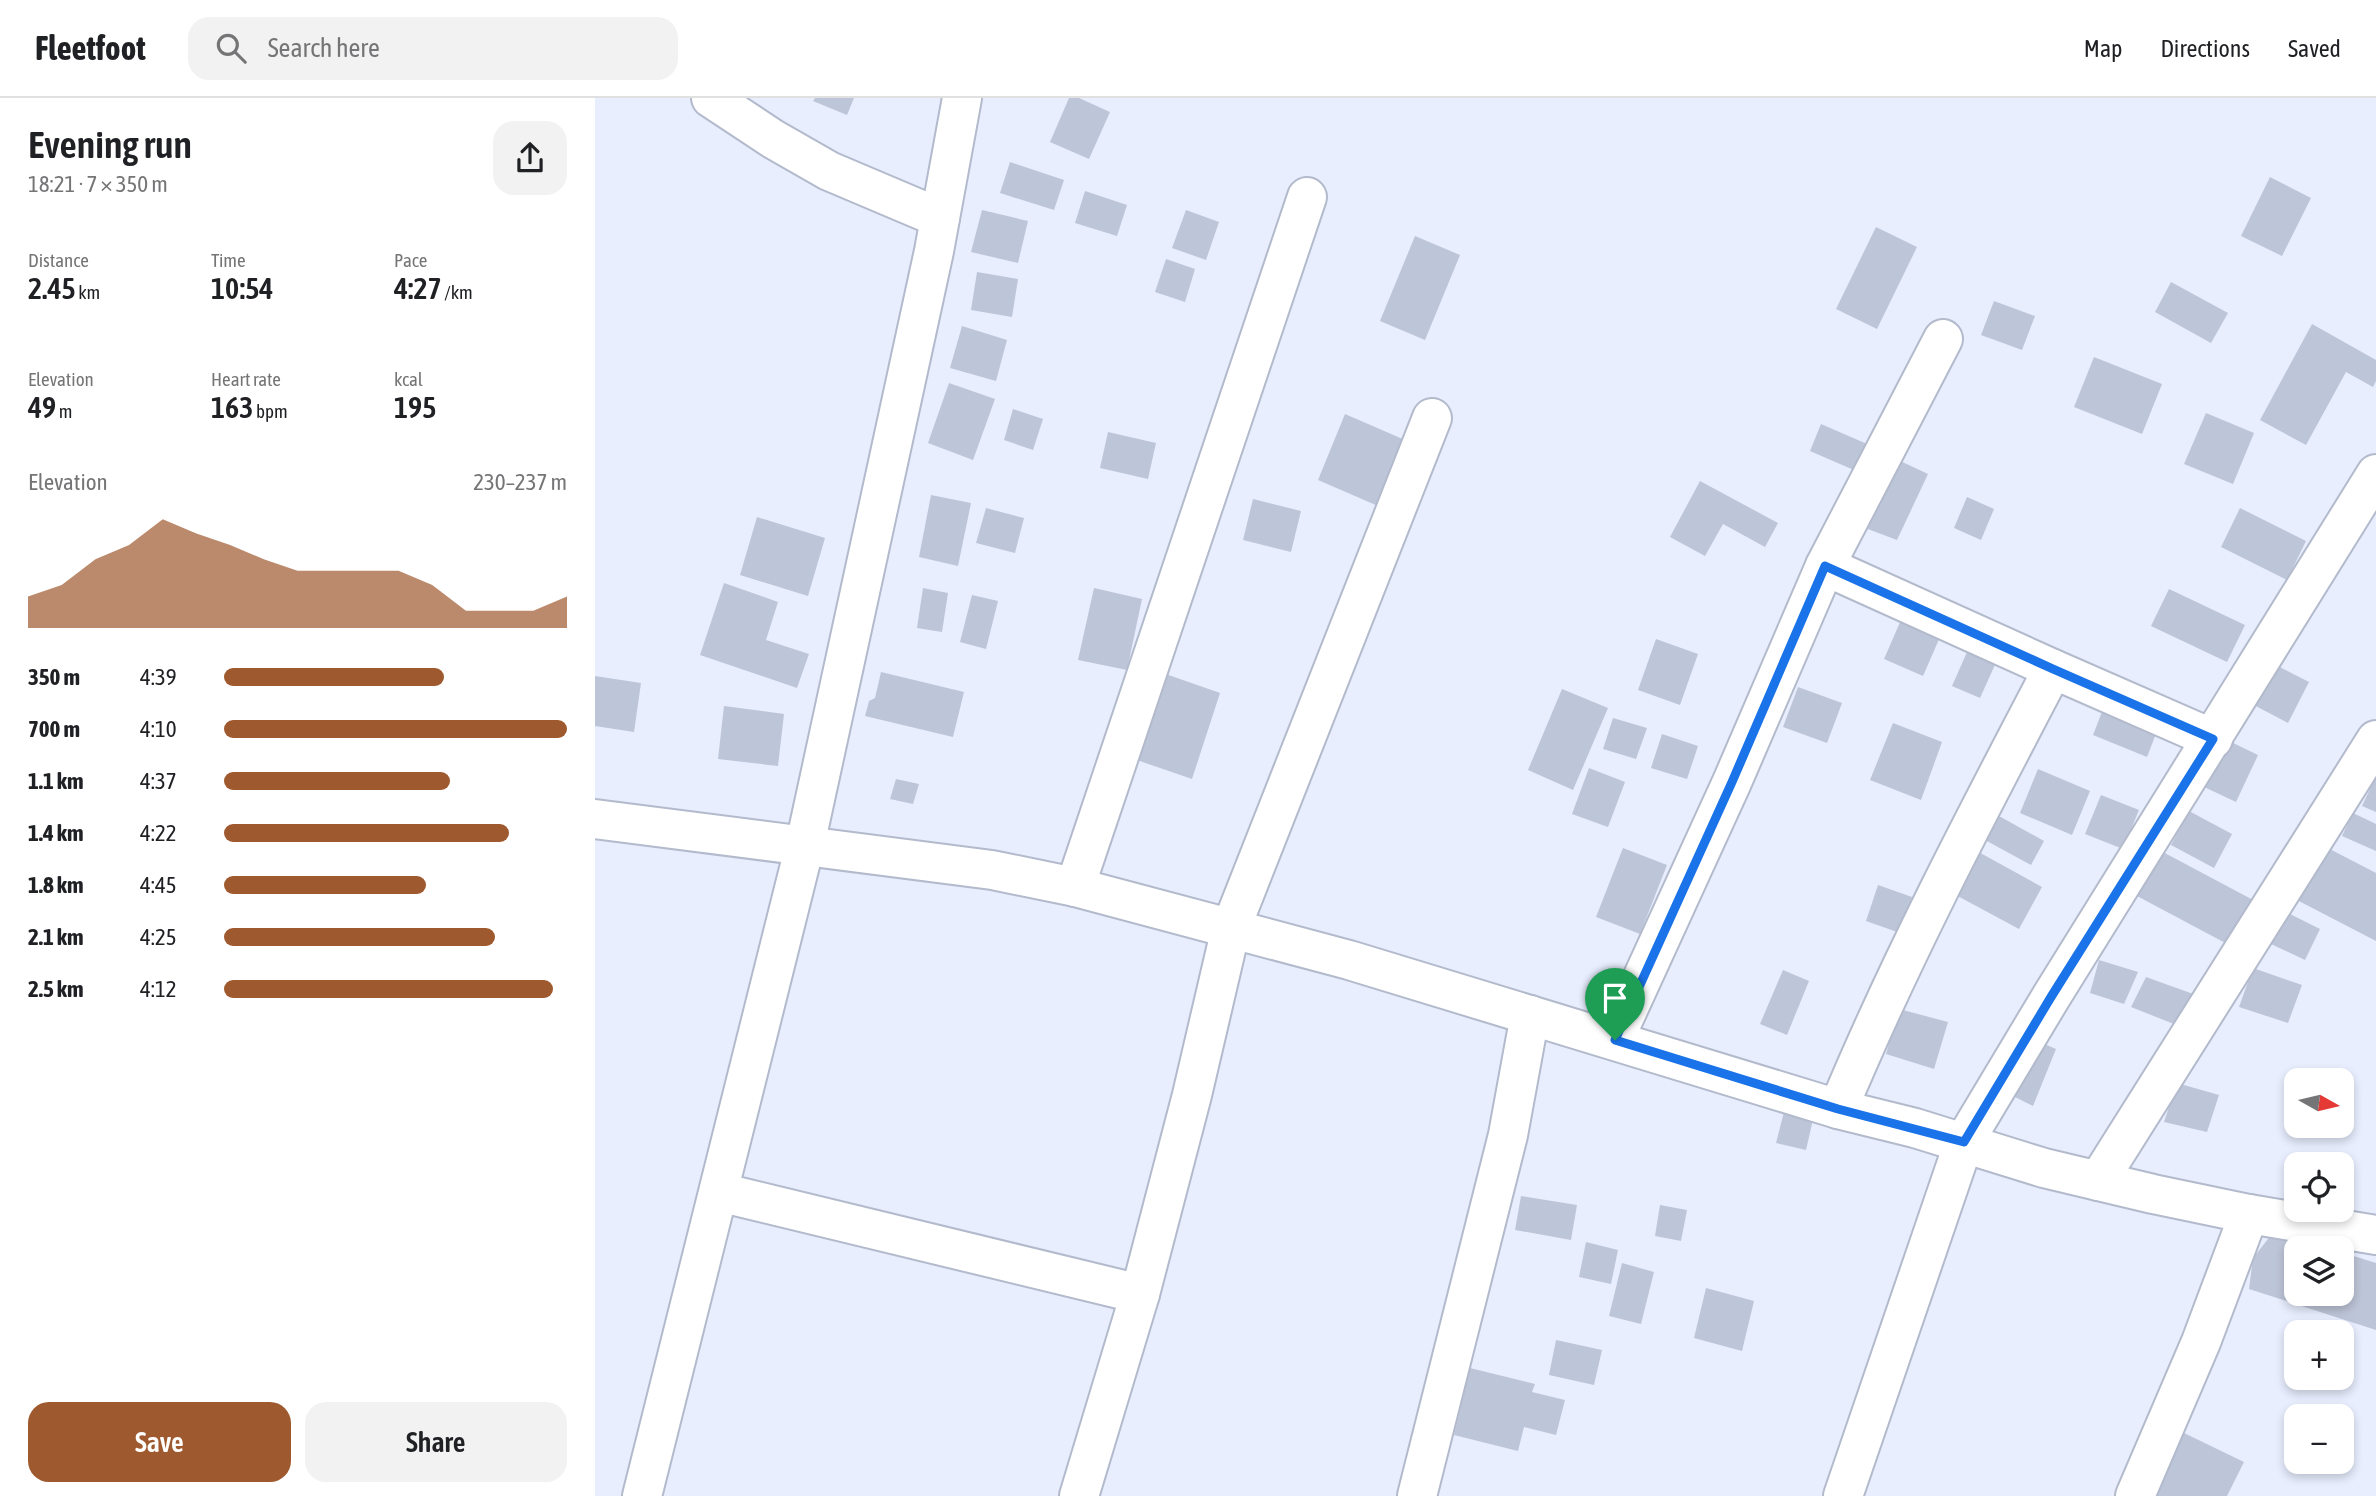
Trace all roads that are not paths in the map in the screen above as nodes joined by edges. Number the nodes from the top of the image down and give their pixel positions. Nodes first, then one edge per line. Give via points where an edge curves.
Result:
1 (711, 98) edge
2 (962, 98) edge
3 (1307, 197) dead end
4 (940, 218) junction
5 (1943, 339) dead end
6 (1432, 418) dead end
7 (2376, 474) edge
8 (1825, 566) junction
9 (2053, 669) junction
10 (2213, 739) junction
11 (2376, 740) edge
12 (595, 819) edge
13 (805, 845) junction
14 (1075, 887) junction
15 (1231, 928) junction
16 (1530, 1015) junction
17 (1615, 1040) junction
18 (1838, 1109) junction
19 (1964, 1142) junction
20 (2098, 1181) junction
21 (719, 1192) junction
22 (2249, 1214) junction
23 (2376, 1235) edge
24 (1140, 1294) junction
25 (642, 1496) edge
26 (1079, 1496) edge
27 (1417, 1496) edge
28 (1843, 1496) edge
29 (2135, 1496) edge

1 - 4 street via 829,171
2 - 4 street
3 - 14 street
4 - 13 street
5 - 8 street
6 - 15 street
7 - 10 street
8 - 9 street
8 - 17 street
9 - 10 street
9 - 18 street via 1927,909
10 - 19 street
11 - 20 street
12 - 13 street
13 - 14 street via 992,870
13 - 21 street
14 - 15 street
15 - 16 street
15 - 24 street
16 - 17 street
16 - 27 street via 1508,1135
17 - 18 street
18 - 19 street
19 - 20 street
19 - 28 street
20 - 22 street
21 - 24 street
21 - 25 street
22 - 23 street
22 - 29 street
24 - 26 street

